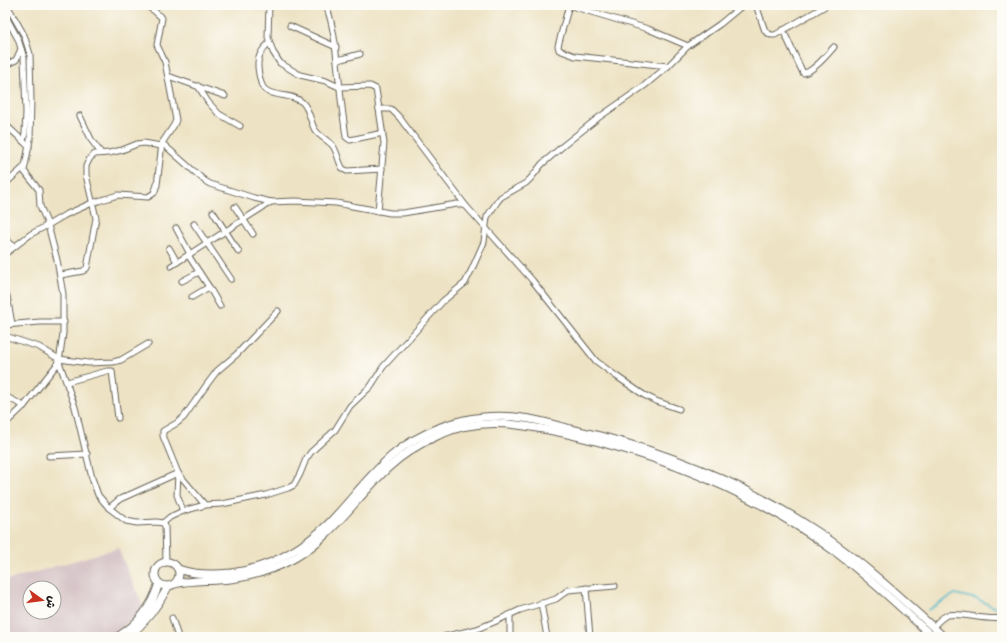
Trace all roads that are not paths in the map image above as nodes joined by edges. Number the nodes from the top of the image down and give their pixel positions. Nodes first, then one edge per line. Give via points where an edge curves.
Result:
1 (7, 5) edge
2 (144, 5) edge
3 (269, 5) edge
4 (326, 5) edge
5 (568, 5) edge
6 (743, 5) edge
7 (756, 5) edge
8 (827, 5) edge
9 (5, 15) edge
10 (290, 26) dead end
11 (783, 30) junction
12 (269, 43) junction
13 (688, 46) junction
14 (834, 47) dead end
15 (336, 48) junction
16 (21, 49) junction
17 (360, 54) dead end
18 (338, 60) junction
19 (5, 65) edge
20 (668, 66) junction
21 (168, 76) junction
22 (198, 86) junction
23 (339, 87) junction
24 (225, 96) dead end
25 (379, 108) junction
26 (80, 116) dead end
27 (5, 124) edge
28 (240, 126) dead end
29 (383, 133) junction
30 (23, 141) junction
31 (161, 145) junction
32 (29, 147) junction
33 (101, 153) junction
34 (24, 167) junction
35 (382, 169) junction
36 (5, 184) edge
37 (271, 202) junction
38 (92, 203) junction
39 (466, 206) junction
40 (235, 207) dead end
41 (378, 211) junction
42 (213, 212) dead end
43 (244, 220) junction
44 (194, 224) dead end
45 (48, 225) junction
46 (176, 228) dead end
47 (486, 228) junction
48 (226, 231) junction
49 (253, 234) dead end
50 (5, 238) edge
51 (207, 243) junction
52 (14, 247) junction
53 (169, 248) dead end
54 (239, 252) dead end
55 (5, 254) edge
56 (189, 255) junction
57 (177, 262) junction
58 (171, 266) dead end
59 (199, 272) junction
60 (61, 275) junction
61 (231, 279) dead end
62 (182, 282) dead end
63 (209, 287) junction
64 (6, 296) dead end
65 (192, 297) dead end
66 (220, 306) dead end
67 (278, 311) dead end
68 (64, 322) junction
69 (12, 324) junction
70 (5, 325) edge
71 (5, 336) edge
72 (148, 344) dead end
73 (59, 360) junction
74 (67, 382) junction
75 (5, 396) edge
76 (24, 406) junction
77 (679, 409) dead end
78 (118, 418) dead end
79 (5, 424) edge
80 (87, 454) junction
81 (49, 456) dead end
82 (178, 473) junction
83 (205, 505) junction
84 (109, 508) junction
85 (183, 511) junction
86 (164, 525) junction
87 (166, 562) junction
88 (178, 570) junction
89 (159, 583) junction
90 (172, 585) junction
91 (615, 586) dead end
92 (586, 588) junction
93 (541, 603) junction
94 (510, 615) junction
95 (172, 618) dead end
96 (1002, 618) edge
97 (929, 627) junction
98 (117, 637) edge
99 (128, 637) edge
100 (178, 637) edge
101 (443, 637) edge
102 (510, 637) edge
103 (547, 637) edge
104 (590, 637) edge
105 (933, 637) edge
106 (944, 637) edge

1 - 32 street via 24,35 30,54
2 - 21 street via 162,18 156,45 165,62
3 - 12 street
4 - 15 street via 332,20
5 - 13 street via 648,29
5 - 20 street via 558,50 575,56
6 - 13 street
7 - 11 street via 765,31 773,35
8 - 11 street
9 - 16 street
10 - 15 street
11 - 14 street via 803,73 813,68
12 - 23 street via 280,63 300,75
12 - 35 street via 262,51 257,66 264,88 268,92 302,102 315,130 334,147 343,169
13 - 20 street
15 - 18 street
16 - 19 street via 16,60
16 - 30 street via 25,68 26,112
17 - 18 street
18 - 23 street
20 - 47 street via 542,164 526,183 501,197 487,217
21 - 22 street
21 - 31 street via 176,120
22 - 24 street
22 - 28 street via 219,114
23 - 25 street via 373,86 376,89
23 - 29 street via 348,140
25 - 29 street
25 - 39 street via 391,109 399,117
26 - 33 street
27 - 30 street
29 - 35 street
30 - 32 street
31 - 33 street via 144,143
31 - 37 street via 210,184
31 - 38 street via 157,185 150,196 143,198 118,195
32 - 34 street
33 - 38 street via 90,158 86,166
34 - 36 street
34 - 45 street via 24,171 39,190 40,206
35 - 41 street
37 - 41 street via 336,203
37 - 43 street
38 - 45 street
38 - 60 street via 96,220 87,268
39 - 41 street via 457,204 396,214
39 - 47 street
40 - 43 street
42 - 48 street
43 - 48 street
43 - 49 street
44 - 51 street
45 - 52 street
45 - 60 street
46 - 56 street
47 - 77 street via 547,298 596,360 644,395
47 - 83 street via 484,242 464,283 443,302 384,367 371,386 350,406 335,430 311,452 294,484 266,495
48 - 51 street
48 - 54 street
50 - 52 street
51 - 56 street
51 - 61 street
52 - 55 street
53 - 57 street
56 - 57 street
56 - 59 street
57 - 58 street
59 - 62 street
59 - 63 street
60 - 68 street
63 - 65 street
63 - 66 street
64 - 69 street
67 - 82 street via 217,371 184,417 163,431
68 - 69 street
68 - 73 street
69 - 70 street
71 - 73 street via 39,347
72 - 73 street via 126,358 113,362
73 - 74 street
73 - 76 street
74 - 78 street via 112,371
74 - 80 street
75 - 76 street
76 - 79 street
80 - 81 street
80 - 84 street via 95,489
82 - 83 street
82 - 84 street via 120,499
82 - 85 street via 177,495
83 - 85 street
84 - 86 street via 122,519 133,523
85 - 86 street via 170,517
86 - 87 street
87 - 88 highway via 176,565
87 - 89 highway via 161,564 155,573
88 - 90 highway via 178,580
88 - 97 highway via 220,574 260,566 279,559 314,537 395,453 443,426 497,416 605,437 648,449 693,465 737,485 820,533 858,562
89 - 90 highway via 163,586
89 - 98 highway via 146,612 130,629
90 - 97 highway via 190,580 241,578 282,565 318,542 389,467 417,446 458,428 511,423 624,449 691,471 734,490 776,513 836,552
90 - 99 highway via 150,616
91 - 92 street
92 - 93 street via 568,590 556,599
92 - 104 street
93 - 94 street
93 - 103 street
94 - 101 street via 477,629
94 - 102 street
95 - 100 street
96 - 97 street via 985,619 953,614
97 - 105 highway
97 - 106 highway

